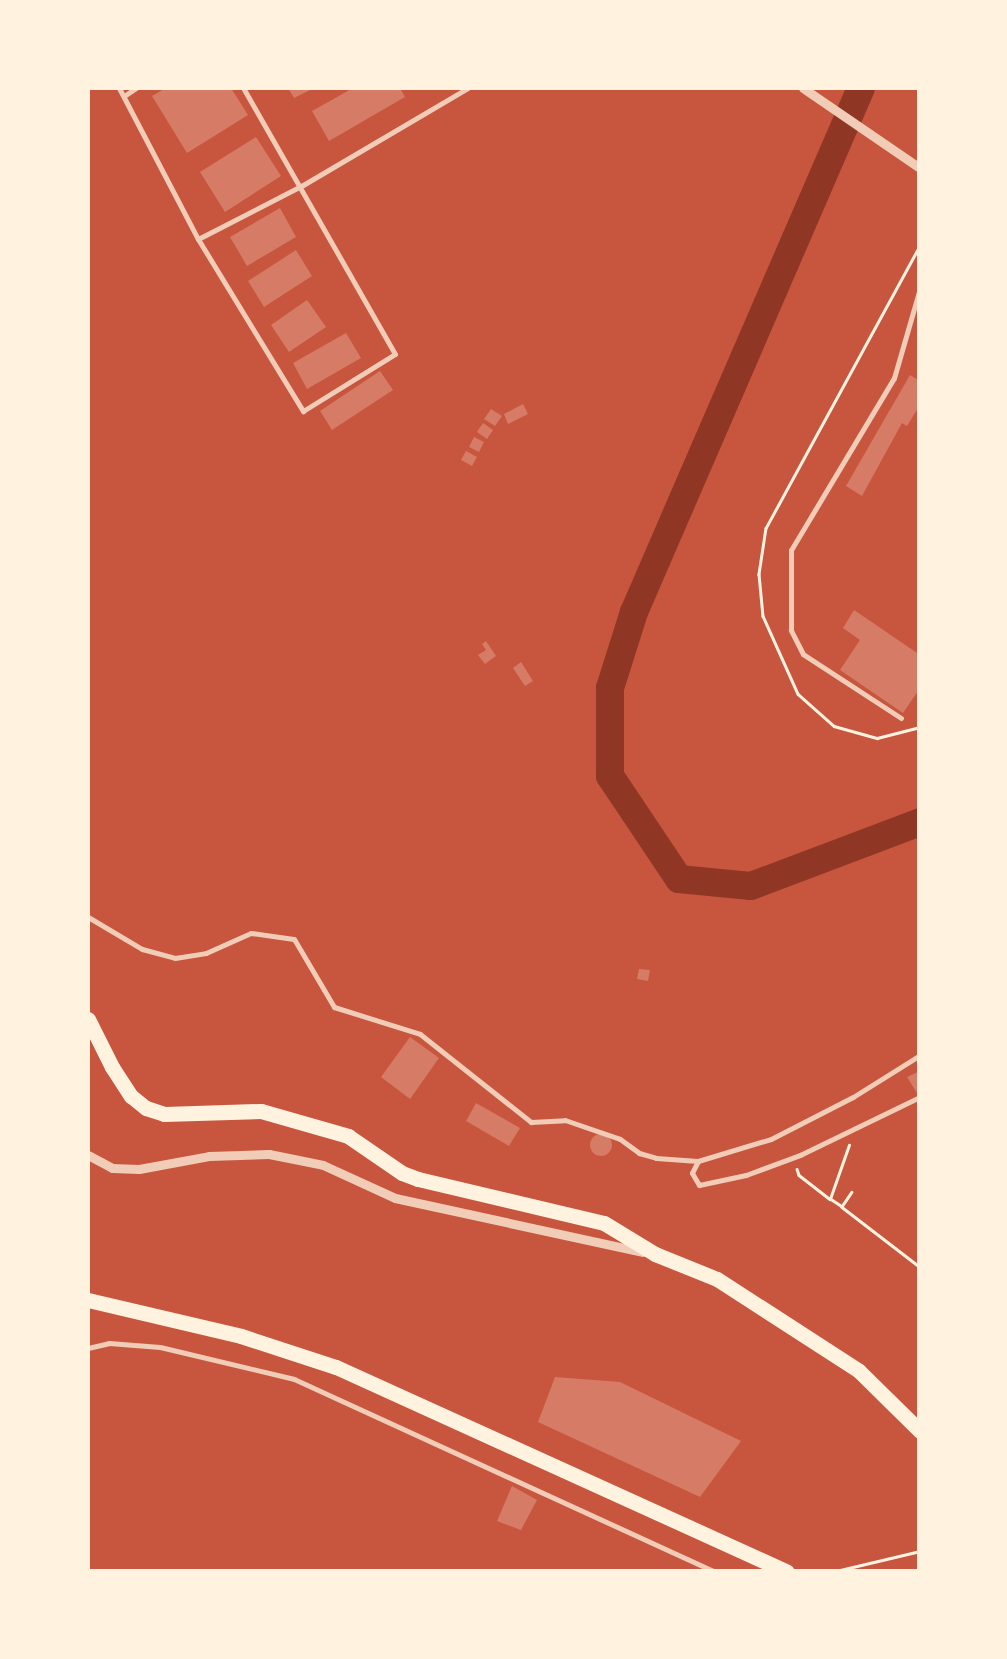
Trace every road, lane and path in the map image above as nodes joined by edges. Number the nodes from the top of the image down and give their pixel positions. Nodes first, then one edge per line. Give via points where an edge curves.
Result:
1 (119, 88) edge
2 (136, 88) edge
3 (243, 88) edge
4 (468, 88) edge
5 (803, 88) edge
6 (124, 96) junction
7 (920, 168) edge
8 (303, 185) junction
9 (198, 240) junction
10 (920, 246) edge
11 (920, 288) edge
12 (901, 718) dead end
13 (920, 726) edge
14 (88, 917) edge
15 (88, 1019) edge
16 (920, 1055) edge
17 (920, 1097) edge
18 (852, 1129) junction
19 (88, 1155) edge
20 (794, 1158) junction
21 (698, 1161) junction
22 (852, 1192) dead end
23 (830, 1199) junction
24 (842, 1207) junction
25 (655, 1254) junction
26 (920, 1267) edge
27 (88, 1300) edge
28 (88, 1348) edge
29 (920, 1431) edge
30 (920, 1551) edge
31 (836, 1571) edge
32 (715, 1572) edge
33 (788, 1572) edge

1 - 6 lane
2 - 6 lane
3 - 8 lane
4 - 8 lane
5 - 7 street
6 - 9 lane
8 - 9 lane
8 - 9 lane via 395,354 304,411
10 - 13 path via 766,528 759,574 763,616 798,694 834,726 877,738
11 - 12 lane via 894,378 791,550 791,630 804,654
14 - 21 lane via 142,949 175,958 252,934 294,939 334,1006 420,1034 531,1122 565,1120 620,1138 639,1153
15 - 25 main road via 112,1067 146,1108 164,1114 261,1111 313,1124 348,1136 402,1173 604,1223
16 - 21 lane via 771,1139
17 - 18 lane
18 - 20 lane
18 - 23 path
19 - 25 street via 112,1168 139,1168 269,1154 323,1165 396,1198
20 - 21 lane via 698,1186 692,1174
20 - 23 path via 799,1175
22 - 24 path
23 - 24 path
24 - 26 path
25 - 29 main road via 717,1279 859,1371
27 - 33 main road via 336,1366
28 - 32 lane via 160,1347 294,1380
30 - 31 path

